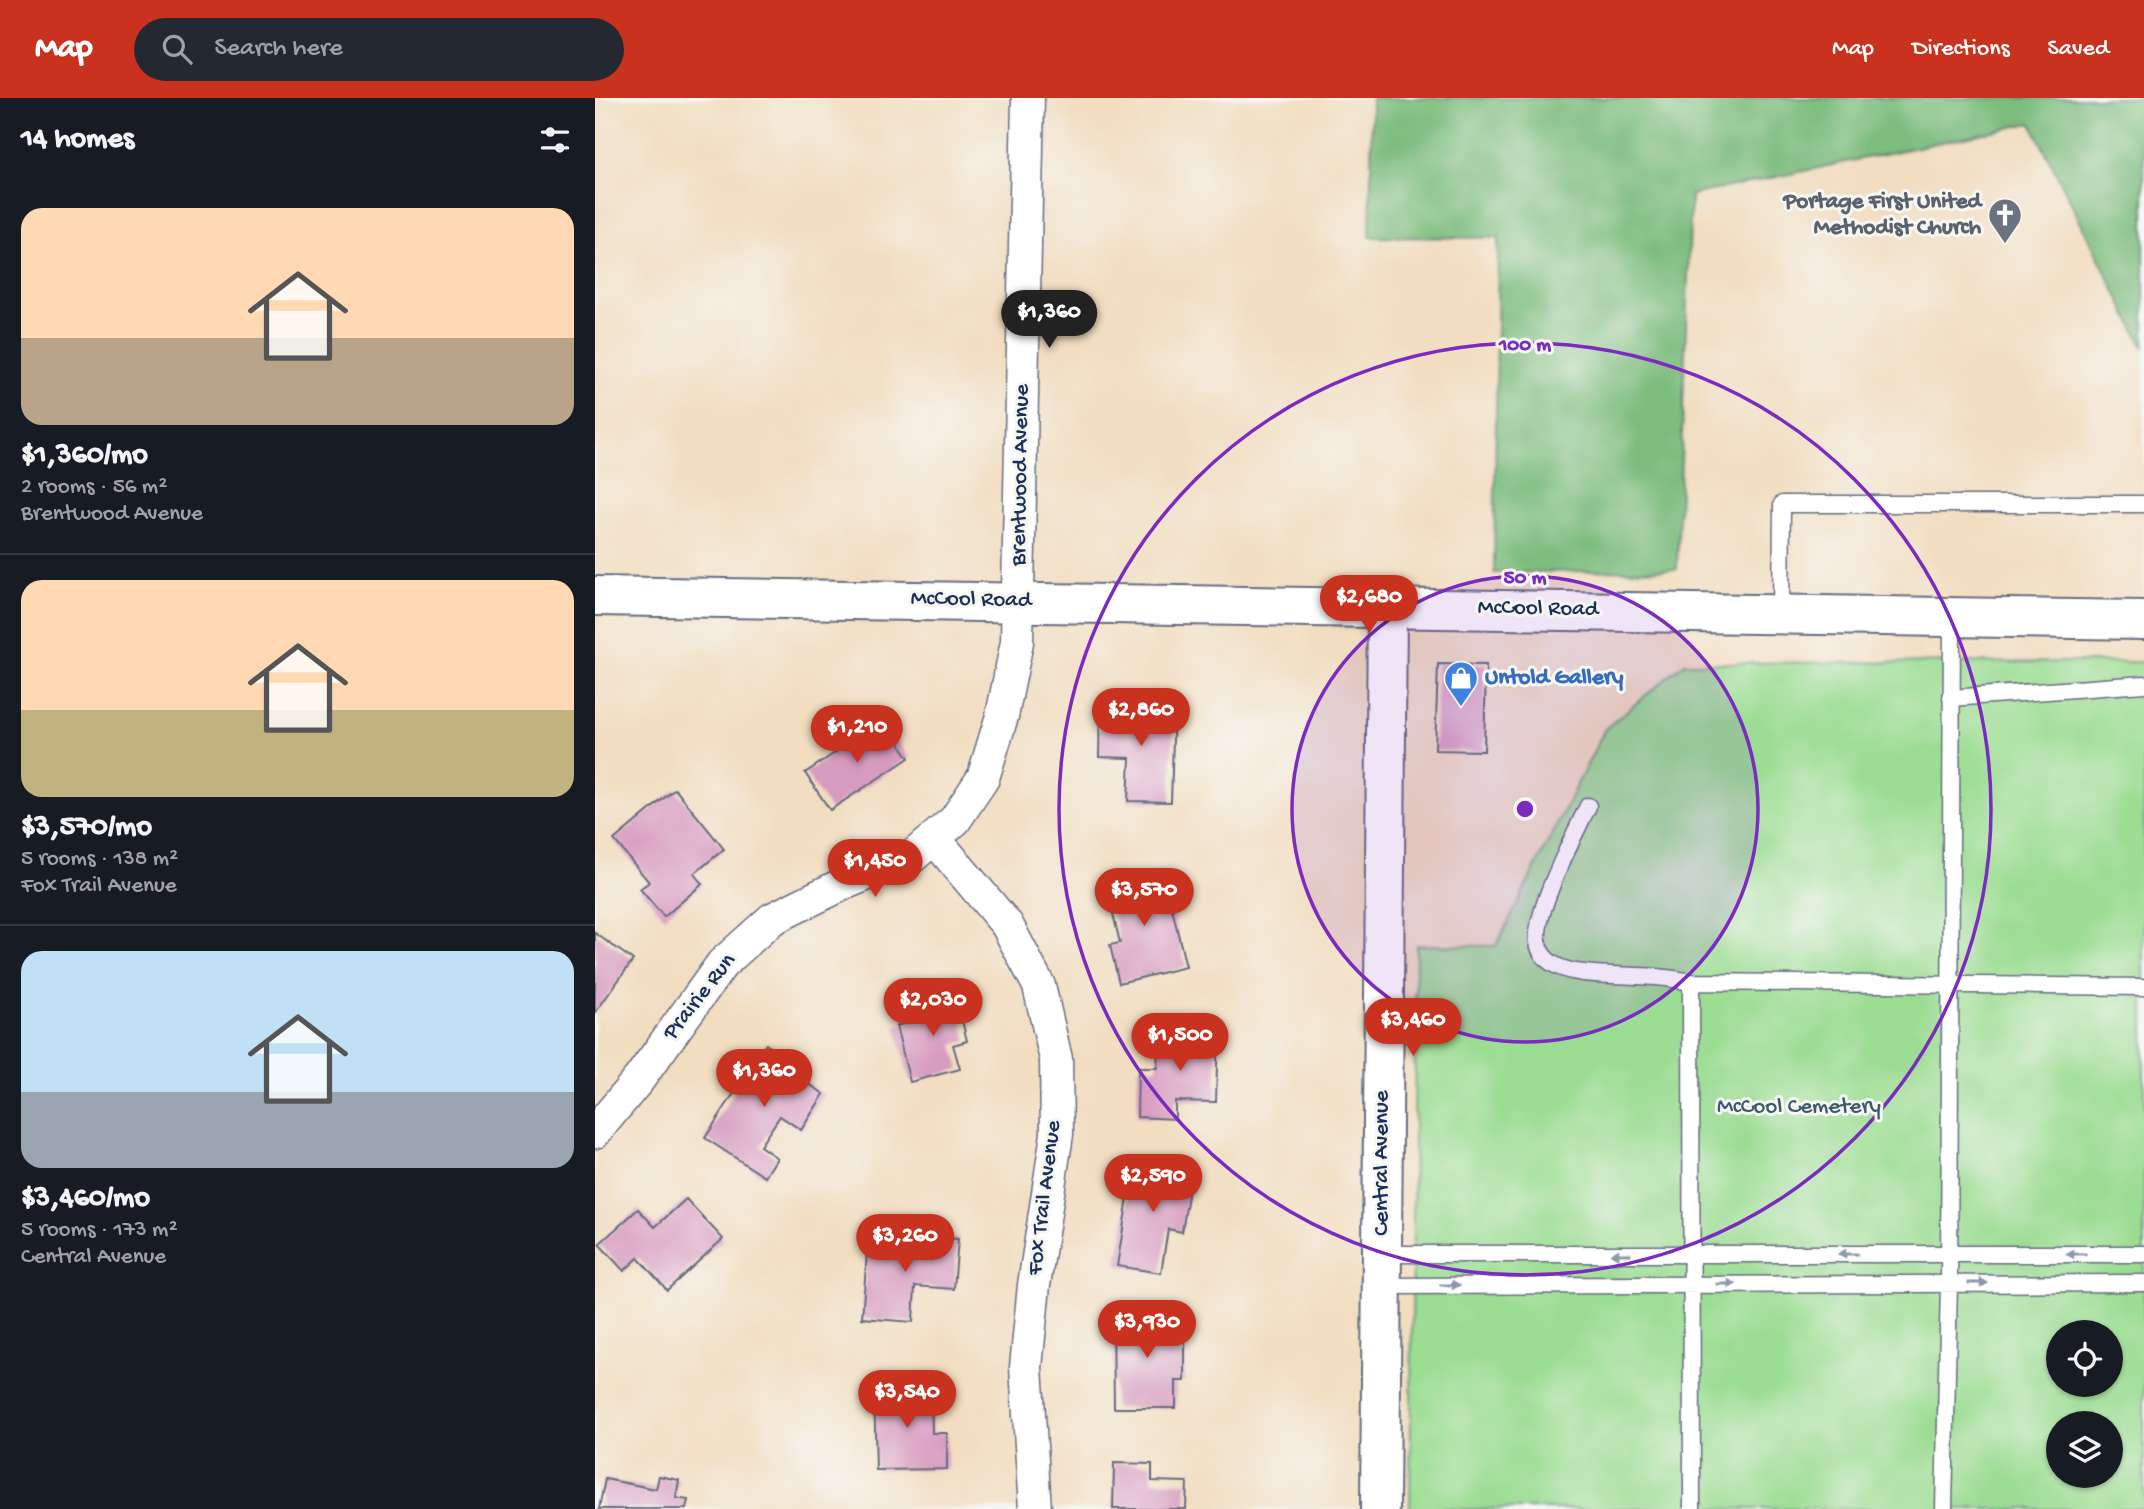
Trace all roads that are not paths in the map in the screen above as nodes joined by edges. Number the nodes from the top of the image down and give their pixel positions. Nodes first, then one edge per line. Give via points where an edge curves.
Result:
1 (1028, 98) edge
2 (2144, 504) edge
3 (595, 596) edge
4 (1019, 601) junction
5 (1387, 606) junction
6 (1781, 615) junction
7 (1952, 619) junction
8 (2144, 620) edge
9 (2144, 684) edge
10 (1951, 698) junction
11 (1588, 806) dead end
12 (934, 838) junction
13 (1691, 982) junction
14 (1950, 987) junction
15 (2144, 987) edge
16 (595, 1132) edge
17 (1692, 1254) junction
18 (1948, 1254) junction
19 (2144, 1254) edge
20 (1382, 1270) junction
21 (1949, 1283) junction
22 (2144, 1283) edge
23 (1692, 1284) junction
24 (1035, 1509) edge
25 (1380, 1509) edge
26 (1692, 1509) edge
27 (1944, 1509) edge

1 - 4 street, Brentwood Avenue
2 - 6 lane via 1782,505
3 - 4 street, McCool Road
4 - 5 street, McCool Road
4 - 12 street, Prairie Run via 1016,652 983,778 955,820
5 - 6 street, McCool Road
5 - 20 street, Central Avenue
6 - 7 street, McCool Road
7 - 8 street, McCool Road
7 - 10 lane
9 - 10 lane
10 - 14 lane
11 - 13 lane via 1543,909 1538,930 1542,953 1562,969 1582,973
12 - 16 street, Prairie Run via 912,856 772,919 722,964
12 - 24 street, Fox Trail Avenue via 1007,925 1039,986 1056,1059 1057,1134 1026,1367
13 - 14 lane
13 - 17 lane
14 - 15 lane
14 - 18 lane
18 -> 17 lane
17 -> 20 lane
17 - 23 lane
19 -> 18 lane
18 - 21 lane
20 -> 23 lane
20 - 25 street, Central Avenue
21 -> 22 lane
23 -> 21 lane
21 - 27 lane
23 - 26 lane

